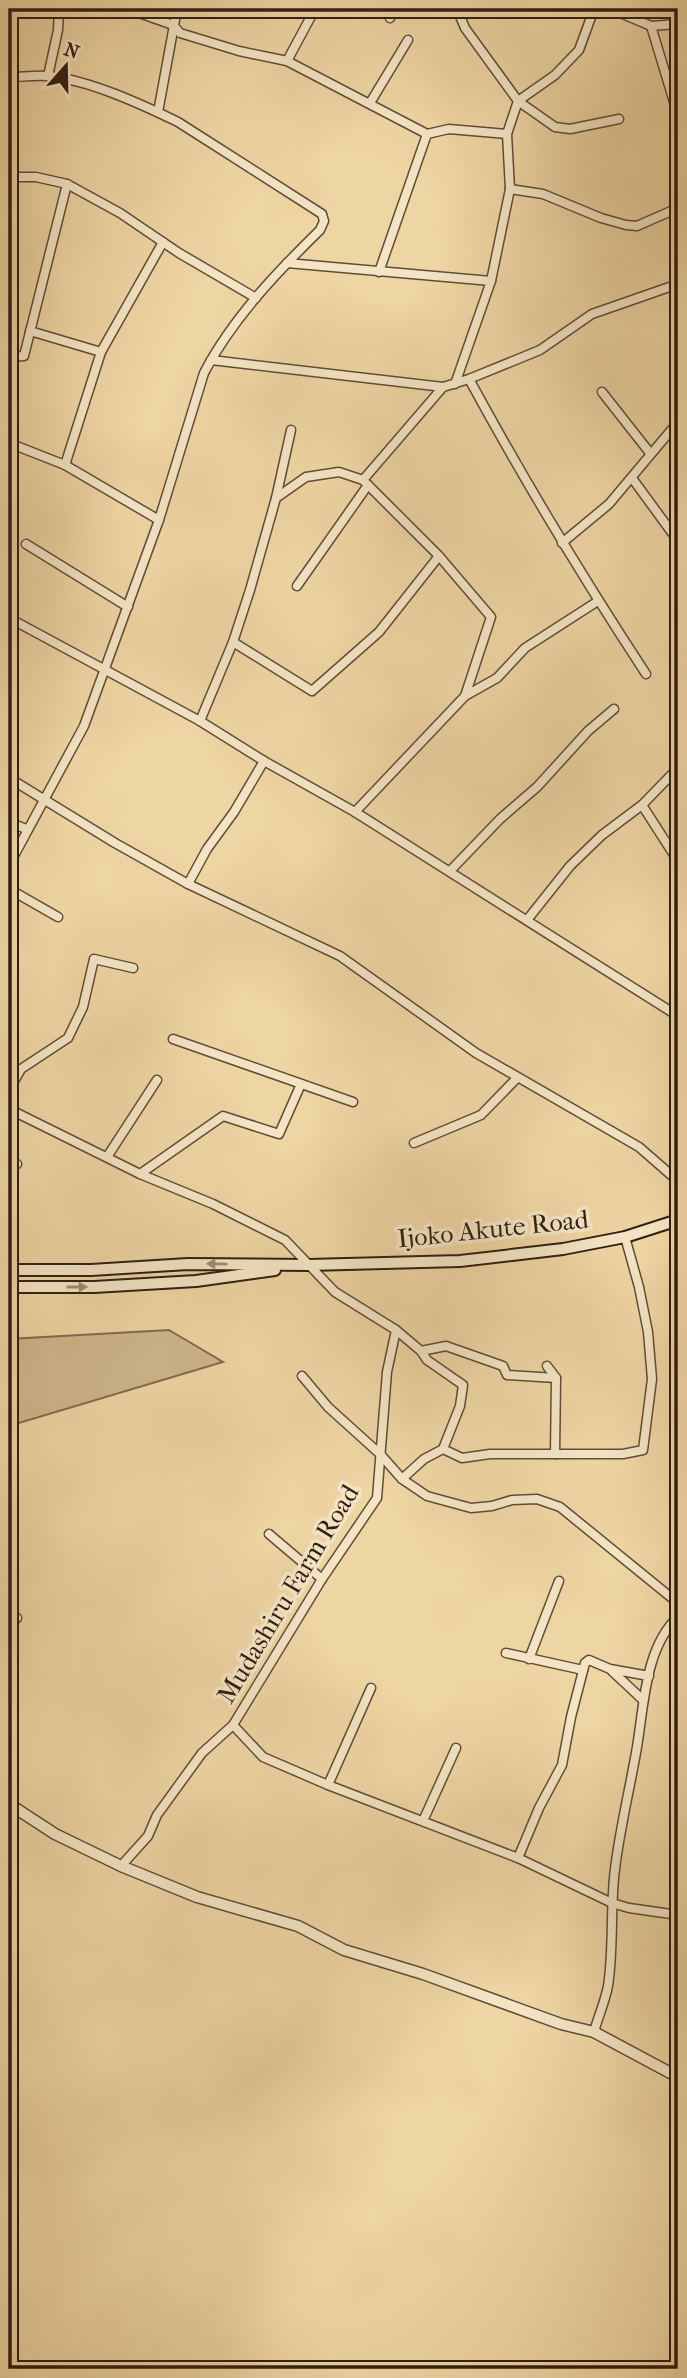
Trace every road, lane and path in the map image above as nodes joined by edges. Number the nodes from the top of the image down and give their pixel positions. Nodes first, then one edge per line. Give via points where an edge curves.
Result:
1 (59, 9) edge
2 (128, 9) edge
3 (177, 9) edge
4 (315, 9) edge
5 (394, 9) edge
6 (457, 9) edge
7 (594, 9) edge
8 (611, 9) edge
9 (390, 18) dead end
10 (678, 24) edge
11 (173, 25) junction
12 (651, 26) junction
13 (408, 40) dead end
14 (287, 61) junction
15 (48, 76) junction
16 (9, 77) edge
17 (518, 101) junction
18 (674, 102) dead end
19 (370, 103) junction
20 (159, 112) junction
21 (619, 119) dead end
22 (427, 134) junction
23 (507, 134) junction
24 (9, 177) edge
25 (67, 184) junction
26 (510, 189) junction
27 (678, 208) edge
28 (163, 242) junction
29 (287, 263) junction
30 (379, 272) junction
31 (491, 281) junction
32 (678, 284) edge
33 (256, 298) junction
34 (30, 331) junction
35 (101, 352) junction
36 (9, 357) edge
37 (211, 360) junction
38 (469, 379) junction
39 (455, 384) junction
40 (443, 387) junction
41 (602, 392) dead end
42 (678, 422) edge
43 (292, 429) dead end
44 (9, 443) edge
45 (650, 453) junction
46 (65, 465) junction
47 (632, 478) junction
48 (365, 483) junction
49 (276, 498) junction
50 (159, 520) junction
51 (678, 541) edge
52 (562, 543) junction
53 (26, 544) dead end
54 (439, 556) junction
55 (297, 586) dead end
56 (598, 601) junction
57 (128, 607) junction
58 (9, 618) edge
59 (233, 642) junction
60 (105, 668) junction
61 (646, 674) dead end
62 (465, 696) junction
63 (614, 709) dead end
64 (200, 722) junction
65 (264, 761) junction
66 (678, 768) edge
67 (9, 778) edge
68 (45, 799) junction
69 (642, 805) junction
70 (355, 812) junction
71 (9, 822) edge
72 (26, 830) junction
73 (678, 861) edge
74 (9, 865) edge
75 (450, 871) junction
76 (188, 884) junction
77 (9, 889) edge
78 (58, 917) dead end
79 (527, 920) junction
80 (133, 968) dead end
81 (678, 1016) edge
82 (173, 1039) dead end
83 (517, 1078) junction
84 (157, 1080) dead end
85 (301, 1084) junction
86 (9, 1090) edge
87 (353, 1102) dead end
88 (9, 1106) edge
89 (414, 1143) dead end
90 (107, 1157) junction
91 (140, 1174) junction
92 (678, 1181) edge
93 (678, 1220) edge
94 (625, 1237) junction
95 (309, 1265) junction
96 (9, 1270) edge
97 (9, 1287) edge
98 (396, 1329) junction
99 (421, 1351) junction
100 (547, 1366) dead end
101 (302, 1376) dead end
102 (556, 1378) junction
103 (443, 1449) junction
104 (380, 1454) junction
105 (555, 1454) junction
106 (402, 1479) junction
107 (269, 1534) dead end
108 (323, 1579) junction
109 (559, 1581) dead end
110 (678, 1603) edge
111 (678, 1617) edge
112 (17, 1618) dead end
113 (9, 1624) edge
114 (506, 1653) dead end
115 (529, 1658) junction
116 (583, 1670) junction
117 (610, 1670) junction
118 (649, 1676) junction
119 (372, 1688) dead end
120 (643, 1700) junction
121 (233, 1725) junction
122 (456, 1748) dead end
123 (328, 1785) junction
124 (9, 1804) edge
125 (423, 1821) junction
126 (518, 1858) junction
127 (121, 1866) junction
128 (612, 1903) junction
129 (678, 1915) edge
130 (675, 2016) dead end
131 (594, 2032) junction
132 (677, 2076) edge

1 - 15 street
2 - 11 street
3 - 11 street
4 - 14 street
5 - 9 street
6 - 17 street via 465,28
7 - 17 street via 579,50 555,75
8 - 12 street
10 - 12 street
11 - 14 street via 180,33
11 - 20 street
12 - 18 street
13 - 19 street
14 - 19 street
15 - 16 street
15 - 20 street
17 - 21 street via 561,129
17 - 23 street
19 - 22 street
20 - 29 street via 322,214 320,230
22 - 23 street via 449,128
22 - 30 street
23 - 26 street
24 - 25 street
25 - 28 street
25 - 34 street
26 - 27 street via 543,194 626,225 637,226
26 - 31 street
28 - 33 street
28 - 35 street
29 - 30 street
29 - 33 street
30 - 31 street
31 - 39 street
32 - 38 street via 592,314 540,350
33 - 37 street
34 - 35 street
34 - 36 street via 24,356
35 - 46 street
37 - 40 street
37 - 50 street
38 - 39 street
38 - 52 street
39 - 40 street
40 - 48 street
41 - 45 street
42 - 45 street
43 - 49 street
44 - 46 street
45 - 47 street
46 - 50 street
47 - 51 street
47 - 52 street
48 - 49 street via 339,472 306,477
48 - 54 street
48 - 55 street
49 - 59 street
50 - 57 street
52 - 56 street
53 - 57 street
54 - 59 street via 379,632 312,691
54 - 62 street via 491,617
56 - 61 street
56 - 62 street via 525,648 497,678
57 - 60 street
58 - 60 street
59 - 64 street
60 - 64 street
60 - 68 street via 84,726
62 - 70 street
63 - 75 street
64 - 65 street
65 - 70 street
65 - 76 street
66 - 69 street
67 - 68 street
68 - 72 street
68 - 76 street
69 - 73 street
69 - 79 street via 601,835 570,866
70 - 75 street
71 - 72 street
72 - 74 street
75 - 79 street
76 - 83 street via 340,956
77 - 78 street
79 - 81 street
80 - 86 street via 94,958 83,1007 68,1038 21,1069
82 - 85 street
83 - 89 street via 481,1115
83 - 92 street via 639,1147
84 - 90 street
85 - 87 street
85 - 91 street via 279,1133 223,1116
88 - 90 street
90 - 91 street
91 - 95 street via 285,1240
93 - 94 main road, Ijoko Akute Road
94 - 95 main road, Ijoko Akute Road via 460,1261
94 - 105 street via 648,1332 652,1379 643,1450
95 -> 96 main road, Ijoko Akute Road
97 -> 95 main road, Ijoko Akute Road via 197,1281
95 - 98 street via 335,1292
98 - 99 street
98 - 104 street, Mudashiru Farm Road
99 - 102 street via 446,1346 503,1367 507,1375
99 - 103 street via 463,1385
100 - 102 street
101 - 104 street via 328,1407
102 - 105 street
103 - 105 street via 462,1458
103 - 106 street
104 - 106 street
104 - 108 street, Mudashiru Farm Road via 377,1498
106 - 110 street via 427,1496 471,1508 537,1499 560,1507
107 - 108 street
108 - 121 street, Mudashiru Farm Road
109 - 115 street
111 - 118 street via 658,1648
112 - 113 street
114 - 115 street
115 - 116 street
116 - 117 street via 589,1660
116 - 126 street via 562,1765
117 - 118 street
117 - 120 street
118 - 120 street
119 - 123 street
120 - 128 street
121 - 123 street via 263,1757
121 - 127 street, Mudashiru Farm Road via 202,1753 157,1815 148,1836
122 - 125 street
123 - 125 street
124 - 127 street via 55,1834
125 - 126 street
126 - 128 street
127 - 131 street via 197,1896 298,1926 344,1950
128 - 129 street
128 - 131 street via 608,1987
130 - 132 street
131 - 132 street

